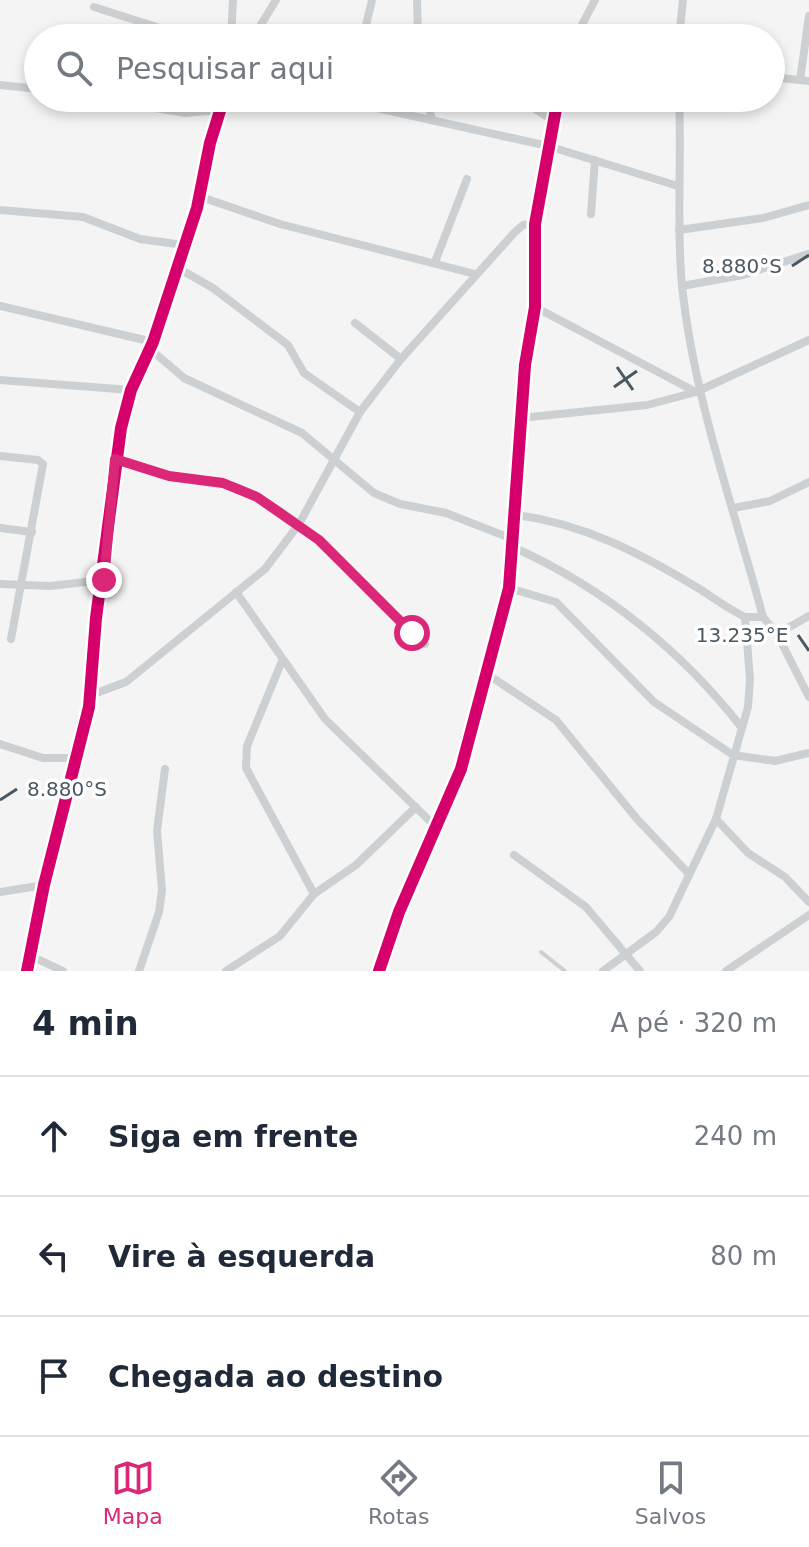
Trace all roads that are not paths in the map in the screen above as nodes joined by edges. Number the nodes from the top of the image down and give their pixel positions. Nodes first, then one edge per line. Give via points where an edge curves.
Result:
1 (233, 0) edge
2 (276, 0) edge
3 (372, 0) edge
4 (417, 0) edge
5 (683, 0) edge
6 (592, 1) edge
7 (94, 7) dead end
8 (809, 16) edge
9 (147, 24) edge
10 (232, 24) edge
11 (261, 24) edge
12 (366, 24) edge
13 (418, 24) edge
14 (581, 24) edge
15 (680, 24) edge
16 (804, 80) edge
17 (0, 85) edge
18 (24, 88) edge
19 (219, 112) edge
20 (401, 112) edge
21 (430, 112) edge
22 (540, 112) edge
23 (554, 112) edge
24 (679, 112) edge
25 (432, 119) junction
26 (552, 120) junction
27 (548, 146) junction
28 (595, 160) junction
29 (467, 179) dead end
30 (678, 186) junction
31 (201, 197) junction
32 (809, 205) edge
33 (0, 210) edge
34 (591, 214) dead end
35 (535, 224) junction
36 (679, 230) junction
37 (184, 245) junction
38 (808, 254) edge
39 (435, 262) junction
40 (176, 267) junction
41 (475, 274) junction
42 (682, 286) junction
43 (0, 306) edge
44 (535, 307) junction
45 (355, 323) dead end
46 (809, 340) edge
47 (151, 345) junction
48 (401, 359) junction
49 (0, 380) edge
50 (131, 390) junction
51 (698, 391) junction
52 (360, 412) junction
53 (521, 418) junction
54 (0, 456) edge
55 (333, 457) junction
56 (115, 459) junction
57 (809, 482) edge
58 (734, 508) junction
59 (517, 515) junction
60 (299, 524) junction
61 (0, 528) edge
62 (32, 532) junction
63 (515, 544) junction
64 (104, 580) junction
65 (0, 584) edge
66 (20, 586) junction
67 (509, 588) junction
68 (236, 592) junction
69 (809, 616) edge
70 (745, 617) junction
71 (763, 617) junction
72 (777, 634) junction
73 (11, 639) dead end
74 (425, 644) dead end
75 (282, 661) junction
76 (487, 674) junction
77 (806, 686) edge
78 (91, 695) junction
79 (809, 697) edge
80 (742, 728) junction
81 (0, 744) edge
82 (809, 753) edge
83 (733, 755) junction
84 (78, 758) junction
85 (165, 769) dead end
86 (416, 807) junction
87 (716, 819) junction
88 (435, 826) junction
89 (514, 855) dead end
90 (689, 874) junction
91 (44, 885) junction
92 (0, 892) edge
93 (314, 894) junction
94 (809, 902) edge
95 (809, 915) edge
96 (541, 952) dead end
97 (628, 953) junction
98 (31, 956) junction
99 (380, 969) edge
100 (27, 971) edge
101 (63, 971) edge
102 (139, 971) edge
103 (226, 971) edge
104 (391, 971) edge
105 (565, 971) edge
106 (603, 971) edge
107 (640, 971) edge
108 (726, 971) edge

1 - 10 street
2 - 11 street
3 - 12 street
4 - 13 street
5 - 15 street
6 - 14 street
7 - 9 street
8 - 16 street
17 - 18 street
19 - 31 street
20 - 25 street
21 - 25 street
22 - 26 street
23 - 26 street
24 - 30 street
25 - 27 street
26 - 27 street
27 - 28 street
27 - 35 street
28 - 30 street
28 - 34 street
29 - 39 street
30 - 36 street
31 - 37 street
31 - 39 street via 280,224
32 - 36 street via 763,218
33 - 37 street via 83,217 140,239
35 - 41 street via 523,225
35 - 44 street
36 - 42 street
37 - 40 street
38 - 42 street via 743,275
39 - 41 street
40 - 47 street
40 - 52 street via 288,345 304,373
41 - 48 street
42 - 51 street
43 - 47 street
44 - 51 street
44 - 53 street
45 - 48 street
46 - 51 street
47 - 50 street
47 - 55 street via 184,378 281,420
48 - 52 street
49 - 50 street
50 - 56 street
51 - 53 street via 647,405
51 - 58 street
52 - 55 street
53 - 59 street
54 - 62 street via 43,464
55 - 60 street
55 - 63 street via 374,493 446,513
56 - 60 street via 169,476 237,487
56 - 64 street
57 - 58 street via 770,501
58 - 71 street
59 - 63 street
59 - 70 street via 597,534
60 - 68 street via 265,569
60 - 74 street
61 - 62 street
62 - 66 street
63 - 67 street
63 - 80 street via 580,581 653,635
64 - 66 street
64 - 78 street
65 - 66 street
66 - 73 street
67 - 76 street
67 - 83 street via 556,602 654,702
68 - 75 street
68 - 78 street via 126,682
69 - 72 street
70 - 71 street
70 - 80 street via 750,679
71 - 72 street
72 - 77 street
75 - 86 street via 325,719
75 - 93 street via 247,746 246,768
76 - 88 street via 461,769
76 - 90 street via 556,720
77 - 79 street
78 - 84 street
80 - 83 street
81 - 84 street via 43,758
82 - 83 street via 775,761
83 - 87 street
84 - 91 street
85 - 102 street via 157,831 162,890
86 - 88 street
86 - 93 street via 356,865
87 - 90 street
87 - 94 street via 748,853 785,877
88 - 99 street
89 - 97 street via 574,896
90 - 97 street via 669,917
91 - 92 street
91 - 98 street
93 - 103 street via 280,936
95 - 108 street
96 - 105 lane
97 - 106 street
97 - 107 street
98 - 100 street
98 - 101 street
99 - 104 street

